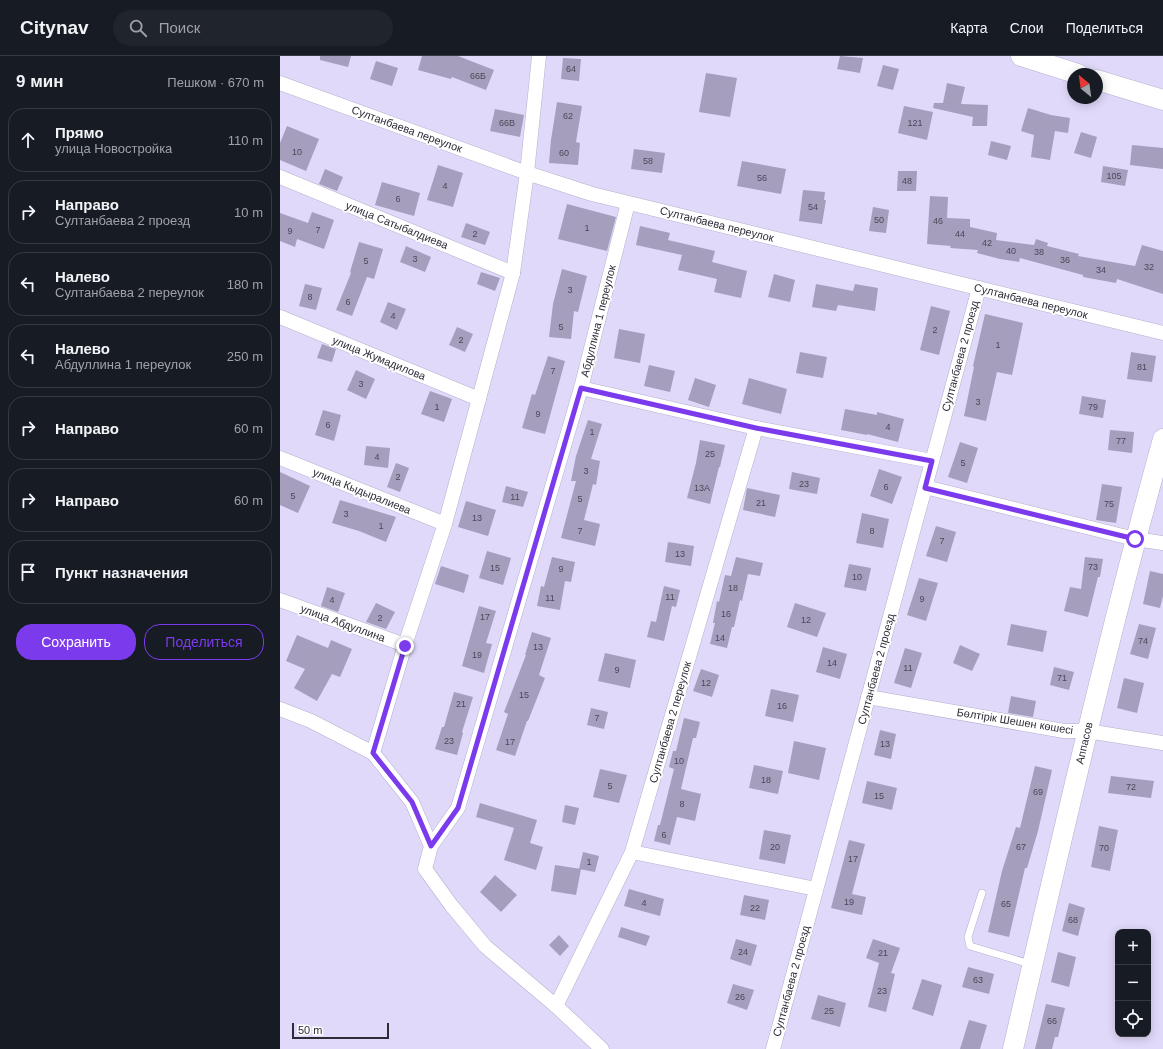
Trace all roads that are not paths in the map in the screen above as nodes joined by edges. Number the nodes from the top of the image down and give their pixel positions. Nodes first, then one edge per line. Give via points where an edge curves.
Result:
1 (539, 56) edge
2 (1020, 56) edge
3 (1067, 71) edge
4 (1103, 82) edge
5 (280, 83) edge
6 (1163, 100) edge
7 (528, 173) junction
8 (280, 177) edge
9 (628, 203) junction
10 (513, 273) junction
11 (979, 288) junction
12 (280, 317) edge
13 (1163, 333) edge
14 (581, 388) junction
15 (479, 399) junction
16 (756, 428) junction
17 (1163, 439) edge
18 (280, 458) edge
19 (932, 461) junction
20 (925, 488) junction
21 (444, 524) junction
22 (1135, 539) junction
23 (1163, 543) edge
24 (280, 600) edge
25 (405, 646) junction
26 (868, 697) junction
27 (280, 709) edge
28 (1087, 731) junction
29 (1163, 743) edge
30 (373, 753) junction
31 (431, 846) junction
32 (632, 852) junction
33 (816, 889) junction
34 (982, 893) dead end
35 (1033, 965) junction
36 (556, 1006) junction
37 (602, 1049) edge
38 (773, 1049) edge
39 (1013, 1049) edge

1 - 7 street
2 - 3 street
4 - 6 street
5 - 7 street, Султанбаева переулок
7 - 9 street, Султанбаева переулок
7 - 10 street
8 - 10 street, улица Сатыбалдиева
9 - 11 street, Султанбаева переулок
9 - 14 street, Абдуллина 1 переулок
10 - 15 street
11 - 13 street, Султанбаева переулок
11 - 19 street, Султанбаева 2 проезд
12 - 15 street, улица Жумадилова
14 - 16 street
14 - 31 street, Абдуллина 1 переулок via 458,808
15 - 21 street
16 - 19 street
16 - 32 street, Султанбаева 2 переулок
17 - 22 street, Аппасов
18 - 21 street, улица Кыдыралиева
19 - 20 street, Султанбаева 2 проезд
20 - 22 street
20 - 26 street, Султанбаева 2 проезд
21 - 25 street
22 - 23 street
22 - 28 street, Аппасов
24 - 25 street, улица Абдуллина
25 - 30 street
26 - 28 street, Бөлтірік Шешен көшесі via 1064,731
26 - 33 street, Султанбаева 2 проезд
27 - 30 street via 311,721
28 - 29 street, Бөлтірік Шешен көшесі
28 - 35 street, Аппасов
30 - 31 street via 412,802
31 - 36 street via 425,868 451,905 484,946
32 - 33 street
32 - 36 street, Султанбаева 2 переулок
33 - 38 street, Султанбаева 2 проезд
34 - 35 lane via 968,937 970,946
35 - 39 street, Аппасов
36 - 37 street

